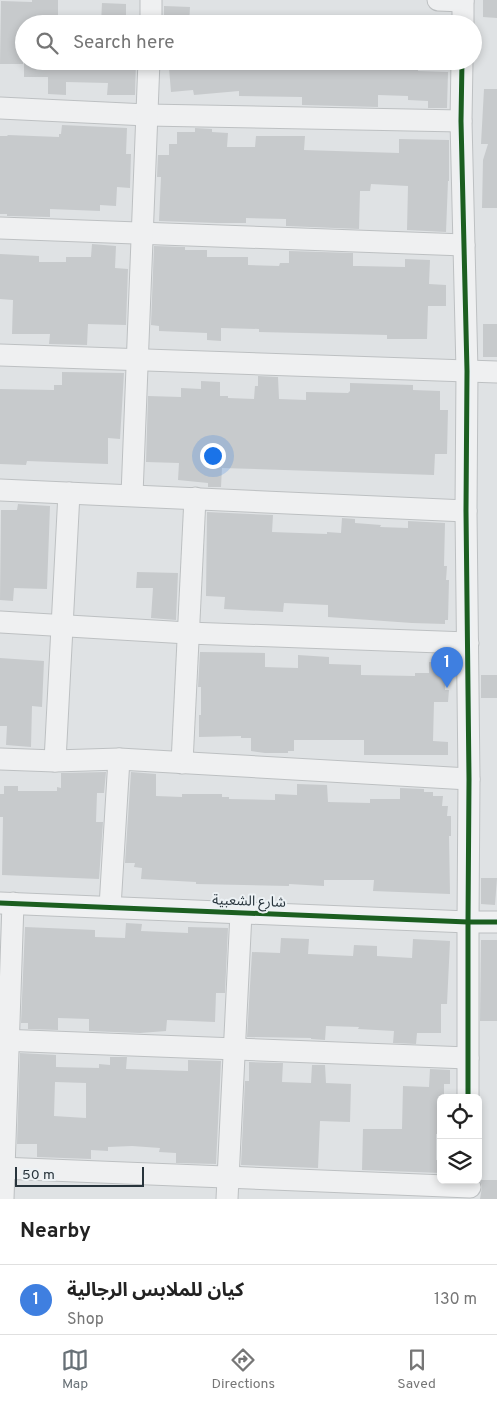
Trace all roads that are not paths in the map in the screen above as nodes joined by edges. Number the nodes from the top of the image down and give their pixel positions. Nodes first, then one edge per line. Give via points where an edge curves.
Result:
1 (151, 0) edge
2 (438, 0) edge
3 (463, 0) edge
4 (151, 15) edge
5 (463, 15) edge
6 (149, 70) edge
7 (462, 70) edge
8 (0, 108) edge
9 (147, 114) junction
10 (462, 121) junction
11 (0, 228) edge
12 (142, 234) junction
13 (464, 245) junction
14 (0, 355) edge
15 (138, 360) junction
16 (467, 371) junction
17 (497, 372) edge
18 (0, 490) edge
19 (69, 493) junction
20 (132, 495) junction
21 (195, 498) junction
22 (466, 511) junction
23 (0, 622) edge
24 (63, 625) junction
25 (188, 634) junction
26 (468, 643) junction
27 (0, 759) edge
28 (119, 759) junction
29 (55, 761) junction
30 (182, 762) junction
31 (469, 779) junction
32 (7, 903) edge
33 (110, 907) junction
34 (242, 913) junction
35 (468, 922) junction
36 (497, 922) edge
37 (4, 1040) edge
38 (234, 1049) junction
39 (468, 1058) junction
40 (468, 1094) edge
41 (2, 1168) edge
42 (228, 1177) junction
43 (470, 1189) edge
44 (3, 1199) edge
45 (227, 1199) edge

1 - 4 street
2 - 3 street
3 - 5 street
6 - 9 street
7 - 10 street
8 - 9 street
9 - 10 street
9 - 12 street
10 - 13 street
11 - 12 street
12 - 13 street
12 - 15 street
13 - 16 street
14 - 15 street
15 - 16 street
15 - 20 street
16 - 17 street
16 - 22 street
18 - 19 street
19 - 20 street
19 - 24 street
20 - 21 street
21 - 22 street
21 - 25 street
22 - 26 street
23 - 24 street
24 - 25 street
24 - 29 street
25 - 26 street
25 - 30 street
26 - 31 street
27 - 29 street
28 - 29 street
28 - 30 street
28 - 33 street
30 - 31 street
31 - 35 street
32 - 33 street, شارع الشعبية
32 - 37 street
33 - 34 street, شارع الشعبية
34 - 35 street, شارع الشعبية
34 - 38 street
35 - 36 street, شارع الشعبية
35 - 39 street
37 - 38 street
37 - 41 street
38 - 39 street
38 - 42 street
39 - 40 street
41 - 42 street
41 - 44 street
42 - 43 street
42 - 45 street

